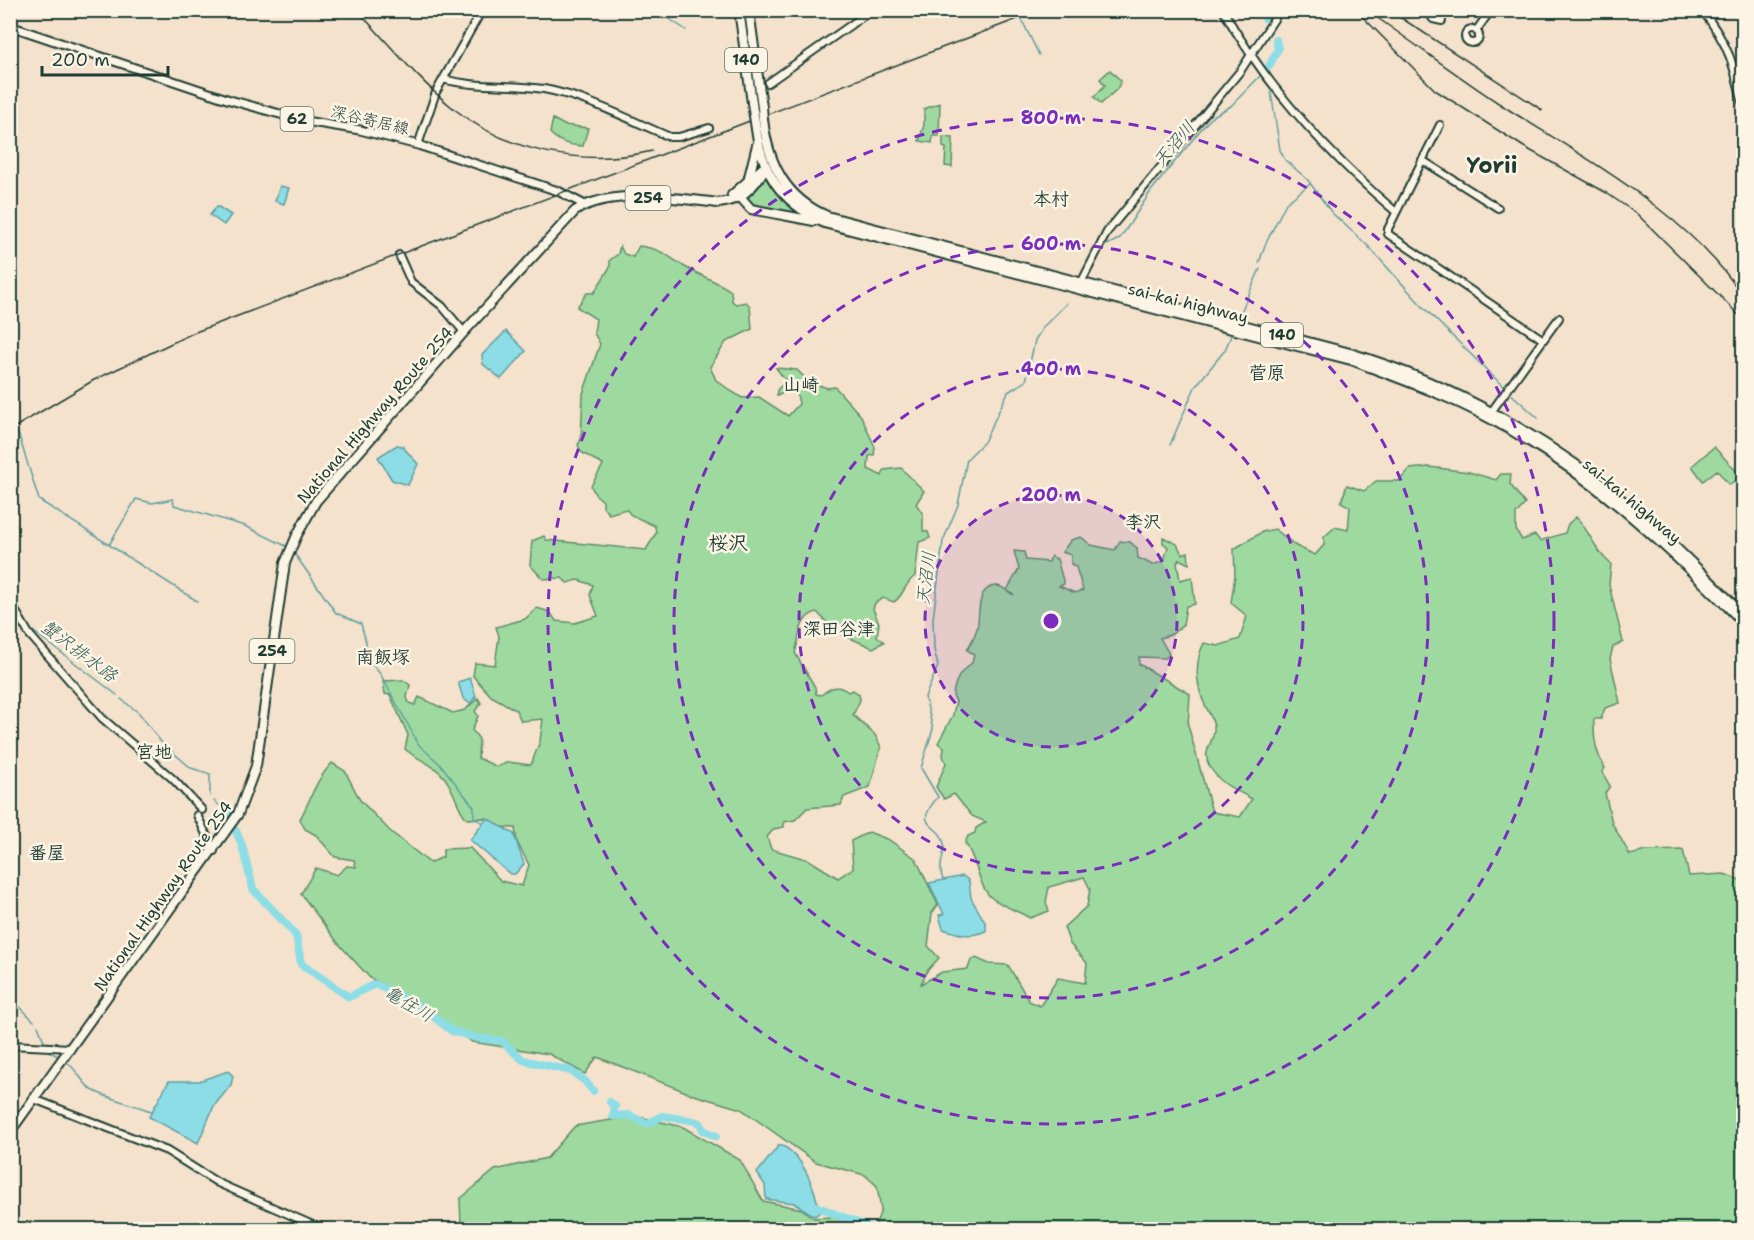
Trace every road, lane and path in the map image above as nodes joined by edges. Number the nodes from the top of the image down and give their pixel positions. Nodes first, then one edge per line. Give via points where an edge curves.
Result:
1 (482, 10) edge
2 (739, 10) edge
3 (749, 10) edge
4 (1223, 10) edge
5 (1280, 10) edge
6 (1427, 10) edge
7 (1491, 10) edge
8 (1702, 10) edge
9 (866, 12) edge
10 (1442, 21) dead end
11 (10, 26) edge
12 (1476, 31) dead end
13 (1250, 57) junction
14 (443, 79) junction
15 (768, 83) dead end
16 (1743, 109) edge
17 (1440, 124) dead end
18 (709, 128) dead end
19 (757, 137) junction
20 (418, 145) junction
21 (1422, 160) junction
22 (769, 165) junction
23 (749, 178) junction
24 (737, 195) junction
25 (585, 205) junction
26 (1498, 208) dead end
27 (1396, 212) junction
28 (824, 223) junction
29 (399, 255) dead end
30 (1080, 285) junction
31 (1559, 318) dead end
32 (464, 332) junction
33 (1542, 339) junction
34 (1489, 414) junction
35 (10, 595) edge
36 (1743, 615) edge
37 (1743, 623) edge
38 (214, 851) junction
39 (10, 1046) edge
40 (72, 1048) junction
41 (34, 1100) junction
42 (10, 1132) edge
43 (324, 1230) edge

1 - 14 street
2 - 19 highway, sai-kai highway / 140, bridge
3 - 22 highway, sai-kai highway / 140, bridge
4 - 13 street
5 - 13 street
6 - 10 street via 1432,19
7 - 12 street
8 - 16 street via 1728,49
9 - 15 street
11 - 20 main road, 深谷寄居線 / 62 via 230,100
13 - 27 street via 1302,122
13 - 30 street via 1107,232
14 - 18 street via 553,91 670,136
14 - 20 street
17 - 21 street
19 - 22 highway, sai-kai highway / 140
19 - 23 highway
20 - 25 main road, 深谷寄居線 / 62 via 558,191
21 - 26 street
21 - 27 street
22 - 23 highway
22 - 24 highway via 756,183
22 - 28 highway, sai-kai highway / 140 via 771,178 787,198
22 - 30 highway, sai-kai highway / 140 via 794,195 827,216
23 - 24 highway
24 - 25 highway, National Highway Route 254 / 254 via 722,203 621,196
24 - 28 highway via 751,208
25 - 32 highway, National Highway Route 254 / 254 via 552,234
27 - 33 street via 1388,234
28 - 30 highway, sai-kai highway / 140
29 - 32 street via 411,282 442,306
30 - 34 highway, sai-kai highway / 140 via 1351,360
31 - 33 street
32 - 38 highway, National Highway Route 254 / 254 via 316,501 290,549 279,592 256,766 238,814
33 - 34 street
34 - 36 highway, sai-kai highway / 140 via 1555,450 1632,507
34 - 37 highway, sai-kai highway / 140 via 1611,499 1671,550
35 - 38 street via 29,634 102,718 172,779 200,813
38 - 40 highway, National Highway Route 254 / 254
39 - 40 street
40 - 41 highway, National Highway Route 254 / 254
41 - 42 highway, National Highway Route 254 / 254
41 - 43 street via 167,1151 218,1183

